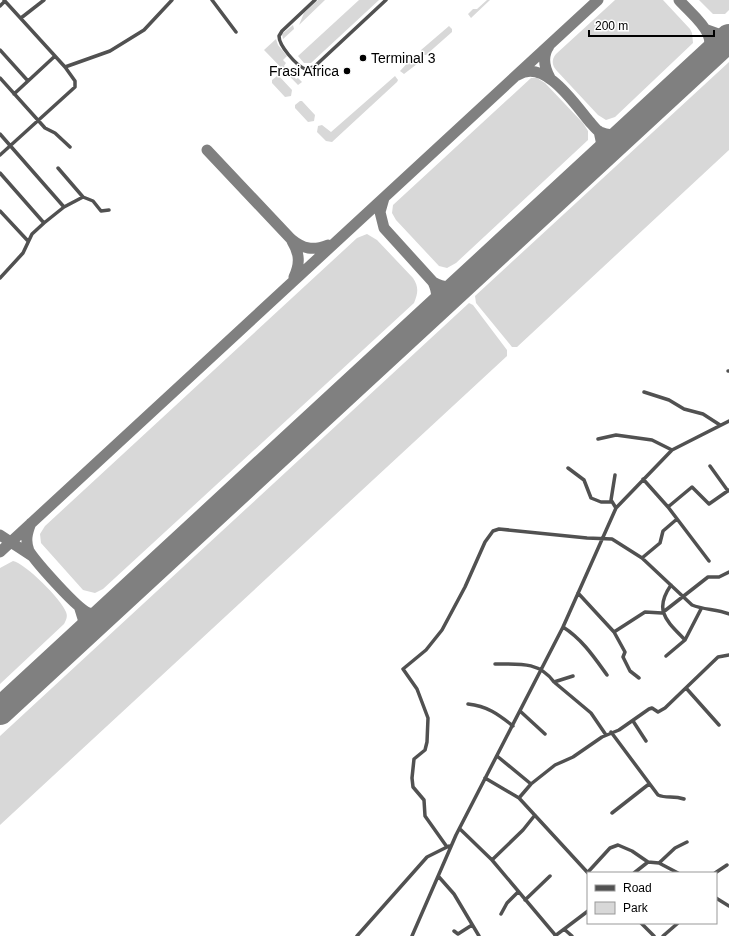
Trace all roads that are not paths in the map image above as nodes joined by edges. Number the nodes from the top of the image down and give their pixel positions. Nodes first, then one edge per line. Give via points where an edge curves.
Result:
1 (44, 0) edge
2 (172, 0) edge
3 (212, 0) edge
4 (315, 0) edge
5 (386, 0) edge
6 (4, 1) edge
7 (0, 6) edge
8 (21, 18) junction
9 (236, 32) dead end
10 (1, 52) edge
11 (54, 56) junction
12 (65, 67) junction
13 (0, 78) edge
14 (28, 81) junction
15 (14, 94) junction
16 (38, 121) junction
17 (0, 134) edge
18 (10, 145) junction
19 (70, 147) dead end
20 (0, 155) edge
21 (58, 168) dead end
22 (0, 173) edge
23 (83, 197) junction
24 (64, 207) junction
25 (110, 210) dead end
26 (0, 211) edge
27 (44, 223) junction
28 (28, 241) junction
29 (0, 278) edge
30 (644, 392) dead end
31 (729, 421) edge
32 (720, 425) junction
33 (598, 439) dead end
34 (672, 450) junction
35 (710, 466) dead end
36 (568, 468) dead end
37 (615, 475) dead end
38 (643, 479) junction
39 (729, 490) edge
40 (611, 502) junction
41 (668, 507) junction
42 (616, 508) junction
43 (677, 519) junction
44 (603, 539) junction
45 (642, 558) junction
46 (709, 561) dead end
47 (729, 572) edge
48 (671, 585) junction
49 (578, 593) junction
50 (684, 596) junction
51 (701, 609) junction
52 (662, 613) junction
53 (729, 614) edge
54 (563, 627) junction
55 (614, 632) junction
56 (685, 640) junction
57 (729, 655) edge
58 (666, 656) dead end
59 (495, 664) dead end
60 (541, 669) junction
61 (573, 676) dead end
62 (607, 676) dead end
63 (639, 678) dead end
64 (554, 682) junction
65 (686, 688) junction
66 (468, 704) dead end
67 (520, 712) junction
68 (633, 721) junction
69 (719, 725) dead end
70 (513, 726) junction
71 (612, 732) junction
72 (545, 734) dead end
73 (606, 735) junction
74 (646, 741) dead end
75 (497, 756) junction
76 (485, 778) junction
77 (531, 784) junction
78 (649, 784) junction
79 (519, 798) junction
80 (684, 799) dead end
81 (612, 813) dead end
82 (535, 815) junction
83 (460, 829) junction
84 (687, 842) dead end
85 (452, 845) junction
86 (447, 847) junction
87 (492, 860) junction
88 (648, 862) junction
89 (659, 863) junction
90 (727, 865) dead end
91 (587, 872) edge
92 (589, 872) edge
93 (635, 872) edge
94 (676, 872) edge
95 (716, 872) edge
96 (550, 876) dead end
97 (439, 877) junction
98 (518, 892) junction
99 (717, 899) edge
100 (524, 900) junction
101 (729, 906) edge
102 (587, 912) edge
103 (501, 914) dead end
104 (642, 924) edge
105 (677, 924) edge
106 (472, 925) junction
107 (564, 929) junction
108 (454, 931) dead end
109 (357, 936) edge
110 (412, 936) edge
111 (479, 936) edge
112 (555, 936) edge
113 (572, 936) edge
114 (654, 936) edge
115 (663, 936) edge

1 - 8 street
2 - 12 street via 144,30 110,51
3 - 9 street
4 - 5 street via 279,36 281,44 300,66 306,69 314,67
6 - 7 street
6 - 8 street
8 - 11 street
10 - 14 street
11 - 12 street
11 - 14 street
12 - 16 street via 75,81 74,87
13 - 15 street
14 - 15 street
15 - 16 street
16 - 18 street
16 - 19 street
17 - 18 street
18 - 20 street
18 - 24 street
21 - 23 street
22 - 27 street
23 - 24 street
23 - 25 street via 93,200 101,211
24 - 27 street
26 - 28 street
27 - 28 street
28 - 29 street via 23,253
30 - 32 street via 703,414
31 - 32 street
32 - 34 street
33 - 34 street via 616,435 652,440
34 - 38 street
35 - 39 street
36 - 40 street via 584,480 591,498
37 - 40 street
38 - 41 street
38 - 42 street
39 - 41 street via 709,504 692,487
40 - 42 street
41 - 43 street
42 - 44 street
43 - 45 street via 662,531 660,543
43 - 46 street
44 - 45 street via 612,539
44 - 49 street
44 - 86 street via 499,529 493,532 442,630 426,650 403,669 417,689 428,718 425,750 414,759 413,788 424,800 425,816
45 - 48 street
47 - 50 street via 719,577 708,577
48 - 50 street
48 - 52 street via 664,594
49 - 54 street
49 - 55 street
50 - 51 street via 692,605
50 - 52 street
51 - 53 street via 720,610
51 - 56 street
52 - 55 street via 645,612
52 - 56 street
54 - 60 street
54 - 62 street via 584,644
55 - 63 street via 626,652 623,657 626,664
56 - 58 street
57 - 65 street via 718,657
59 - 60 street via 526,665
60 - 64 street
60 - 67 street
61 - 64 street
64 - 73 street via 591,713
65 - 68 street via 662,710 658,712 650,708
65 - 69 street
66 - 70 street via 489,708
67 - 70 street
67 - 72 street
68 - 71 street
68 - 74 street
70 - 75 street
71 - 73 street
71 - 78 street
73 - 77 street via 573,757 555,765
75 - 76 street
75 - 77 street
76 - 79 street
76 - 83 street
77 - 79 street
78 - 80 street via 664,798 674,796
78 - 81 street
79 - 82 street
82 - 87 street
82 - 91 street
83 - 85 street
83 - 87 street
84 - 89 street via 675,848
85 - 86 street
85 - 97 street
86 - 109 street via 427,857
87 - 98 street
88 - 89 street
88 - 92 street via 632,850 614,845
88 - 93 street
89 - 94 street
90 - 95 street
96 - 100 street
97 - 106 street via 454,894
97 - 110 street
98 - 100 street
98 - 103 street
99 - 101 street
100 - 112 street
102 - 107 street
104 - 114 street
105 - 115 street
106 - 108 street via 458,934
106 - 111 street
107 - 112 street
107 - 113 street

